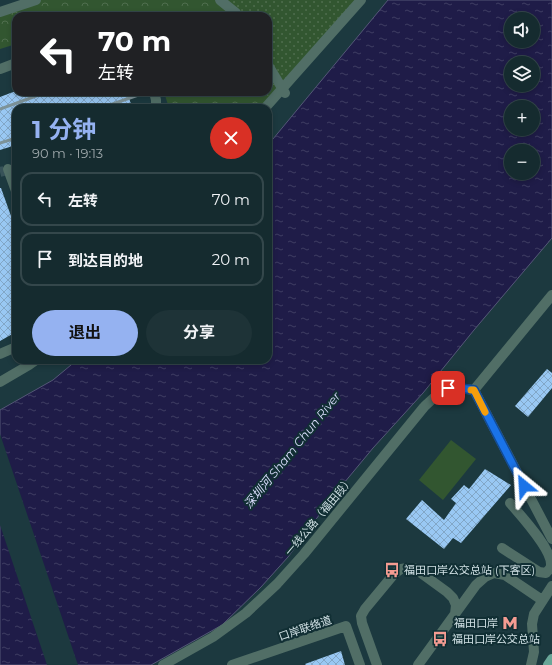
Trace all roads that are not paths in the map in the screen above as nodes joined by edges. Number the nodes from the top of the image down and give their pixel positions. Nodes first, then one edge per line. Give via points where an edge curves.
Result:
1 (36, 0) edge
2 (220, 0) edge
3 (361, 0) edge
4 (0, 12) edge
5 (235, 12) edge
6 (12, 64) edge
7 (0, 69) edge
8 (272, 71) edge
9 (284, 90) junction
10 (269, 104) edge
11 (552, 295) edge
12 (12, 349) edge
13 (0, 354) edge
14 (29, 364) edge
15 (0, 382) edge
16 (474, 390) junction
17 (510, 503) dead end
18 (552, 539) edge
19 (502, 548) dead end
20 (552, 586) edge
21 (542, 600) junction
22 (455, 614) junction
23 (552, 659) edge
24 (163, 665) edge
25 (232, 665) edge
26 (360, 665) edge
27 (377, 665) edge
28 (418, 665) edge
29 (531, 665) edge
30 (548, 665) edge

1 - 4 lane
2 - 5 lane
3 - 9 lane
6 - 7 lane
8 - 9 lane
9 - 10 lane
11 - 16 lane
12 - 13 lane
14 - 15 lane
16 - 18 lane
16 - 24 lane, 一线公路（福田段） via 448,388 439,393 424,407 277,584 213,637
17 - 19 lane via 544,544 549,554 550,568 546,573 539,572
20 - 21 lane
21 - 22 lane via 505,575 494,573 476,585
21 - 29 lane via 532,624 534,652
22 - 27 lane via 456,605 447,592 414,568 401,569 394,574 361,616
22 - 28 lane
23 - 30 main road
25 - 26 lane, 口岸联络道 via 346,626

